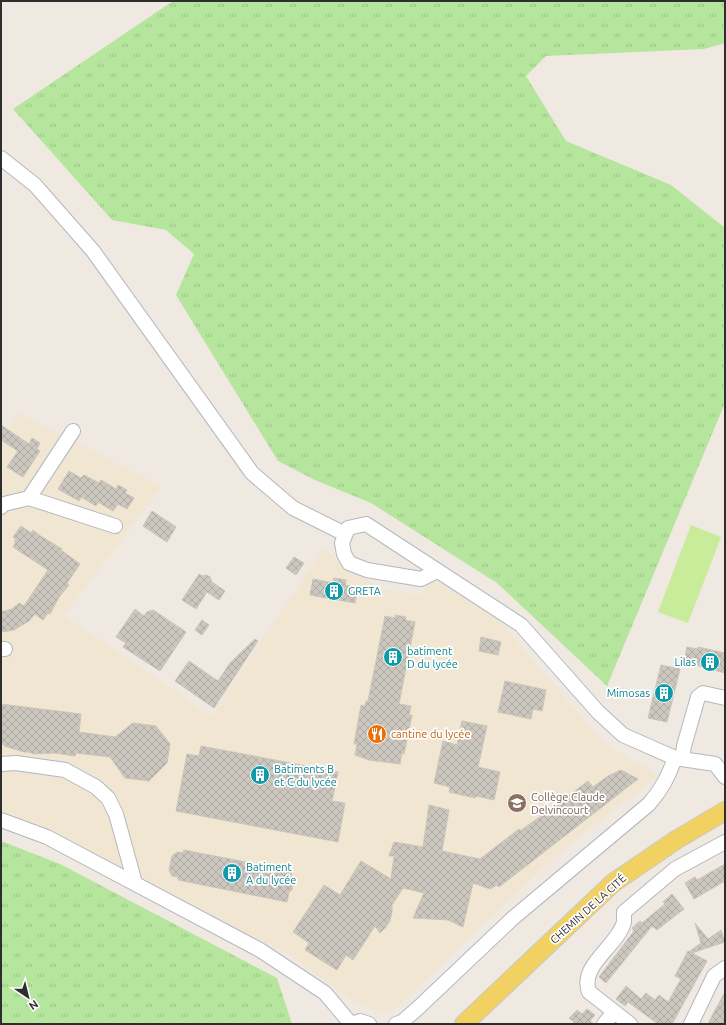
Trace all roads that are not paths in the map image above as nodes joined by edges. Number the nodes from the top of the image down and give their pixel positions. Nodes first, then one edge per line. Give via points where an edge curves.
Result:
1 (1, 158) edge
2 (72, 431) dead end
3 (29, 498) junction
4 (1, 507) edge
5 (115, 526) dead end
6 (346, 534) junction
7 (436, 571) junction
8 (725, 698) edge
9 (678, 758) junction
10 (720, 762) edge
11 (1, 764) edge
12 (725, 778) edge
13 (725, 811) edge
14 (1, 820) edge
15 (725, 842) edge
16 (135, 883) junction
17 (725, 968) edge
18 (614, 1012) junction
19 (352, 1024) edge
20 (369, 1024) edge
21 (396, 1024) edge
22 (464, 1024) edge
23 (604, 1024) edge
24 (630, 1024) edge
25 (691, 1024) edge

1 - 6 street via 35,185 93,251 252,474 293,508
2 - 3 street
3 - 4 street
3 - 5 street
6 - 7 street via 348,528 366,524
6 - 7 street via 342,543 344,554 349,563 355,566 420,579
7 - 9 street via 521,625 598,712 624,735 663,754
8 - 9 street via 703,693 698,697
9 - 10 street
9 - 21 street via 660,791 649,804 513,918 418,1008
10 - 12 street
11 - 16 street via 16,763 65,770 96,787 108,798 116,814
13 - 22 main road, CHEMIN DE LA CITÉ via 676,840 614,884
14 - 16 street via 47,837
15 - 18 street via 675,870 624,912 624,922 619,932 589,973 586,985 589,992
16 - 19 street via 260,950 325,993
17 - 25 street via 714,976
18 - 23 street
18 - 24 street
19 - 20 street via 360,1021

